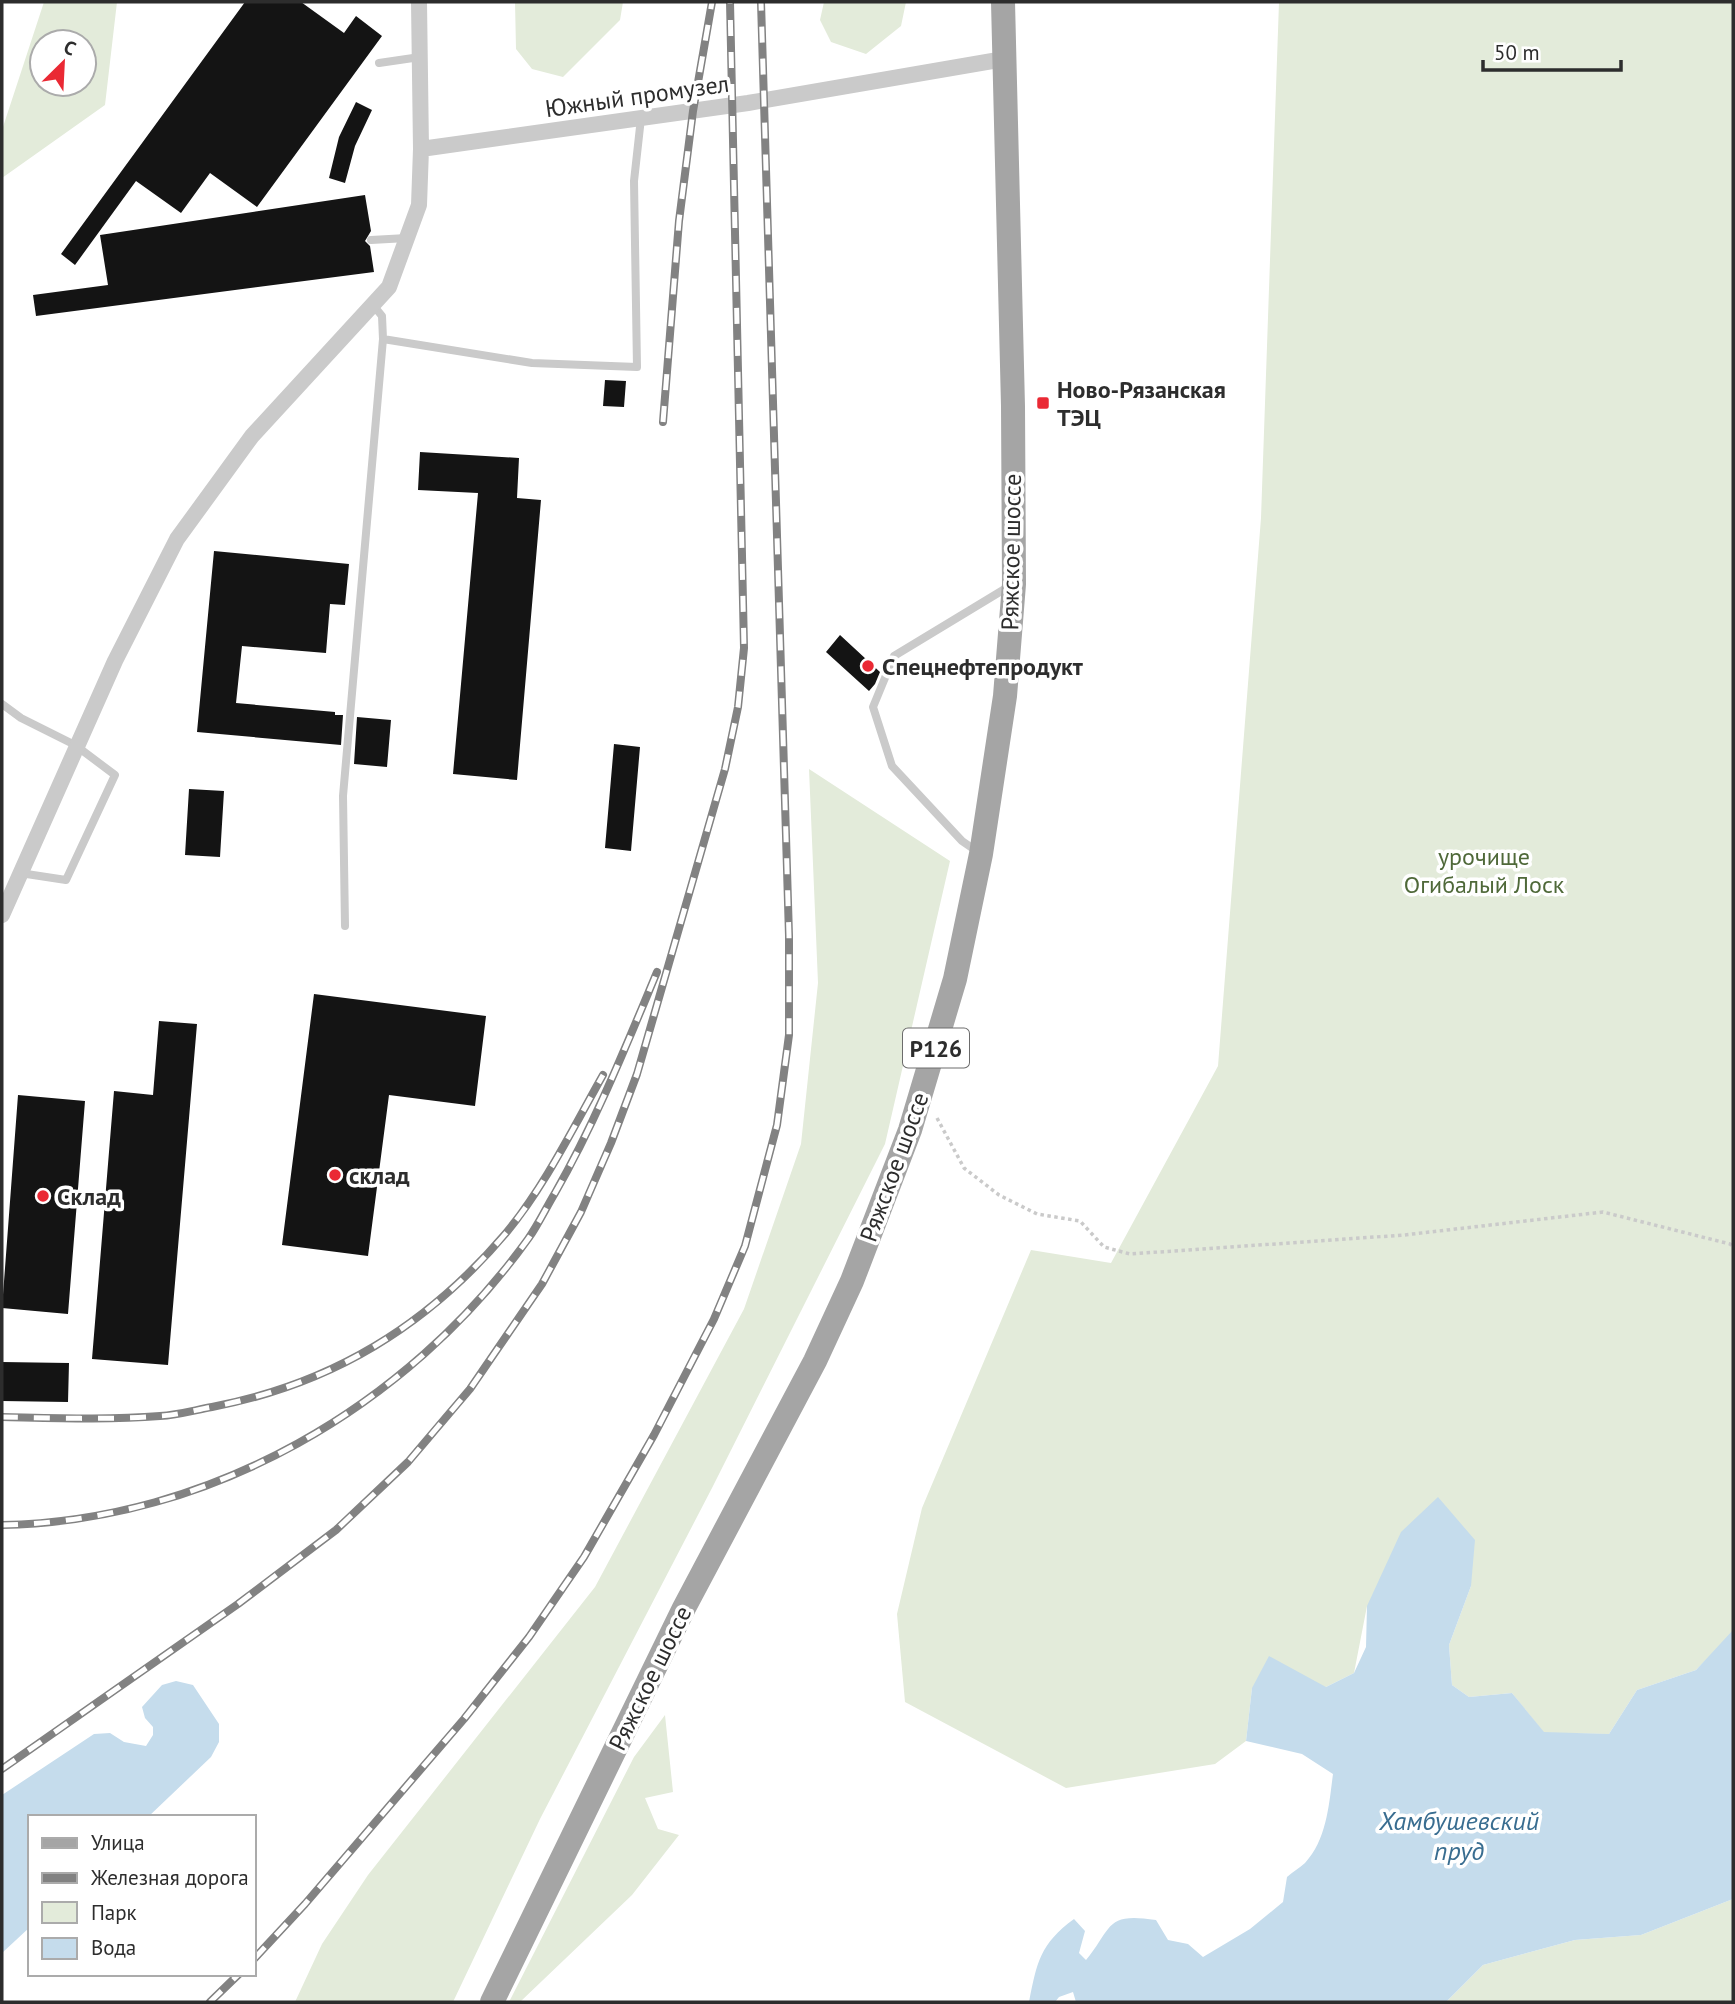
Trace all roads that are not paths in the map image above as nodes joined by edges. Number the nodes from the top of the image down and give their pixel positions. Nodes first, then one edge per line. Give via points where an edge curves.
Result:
1 (419, 2) edge
2 (1003, 2) edge
3 (420, 57) junction
4 (1004, 59) junction
5 (379, 63) dead end
6 (641, 118) junction
7 (421, 149) junction
8 (407, 239) junction
9 (371, 240) dead end
10 (373, 305) junction
11 (383, 339) junction
12 (1014, 584) junction
13 (2, 704) edge
14 (75, 745) junction
15 (981, 854) junction
16 (20, 873) junction
17 (2, 915) edge
18 (345, 926) dead end
19 (492, 2002) edge

1 - 3 street
2 - 4 main road, Ряжское шоссе / Р126
3 - 5 lane
3 - 7 street
4 - 6 street, Южный промузел
4 - 12 main road, Ряжское шоссе / Р126
6 - 7 street, Южный промузел
6 - 11 lane via 634,180 637,367 532,363
7 - 8 street via 419,205
8 - 9 lane
8 - 10 street via 389,287
10 - 11 lane via 382,316
10 - 14 street via 252,436 177,539
11 - 18 lane via 343,796
12 - 15 main road, Ряжское шоссе / Р126 via 1005,696
12 - 15 lane via 894,656 873,707 892,766 962,841
13 - 14 lane
14 - 16 street
14 - 16 lane via 115,775 66,880
15 - 19 main road, Ряжское шоссе / Р126 via 954,979 922,1092 852,1282 815,1362 684,1608
16 - 17 street

